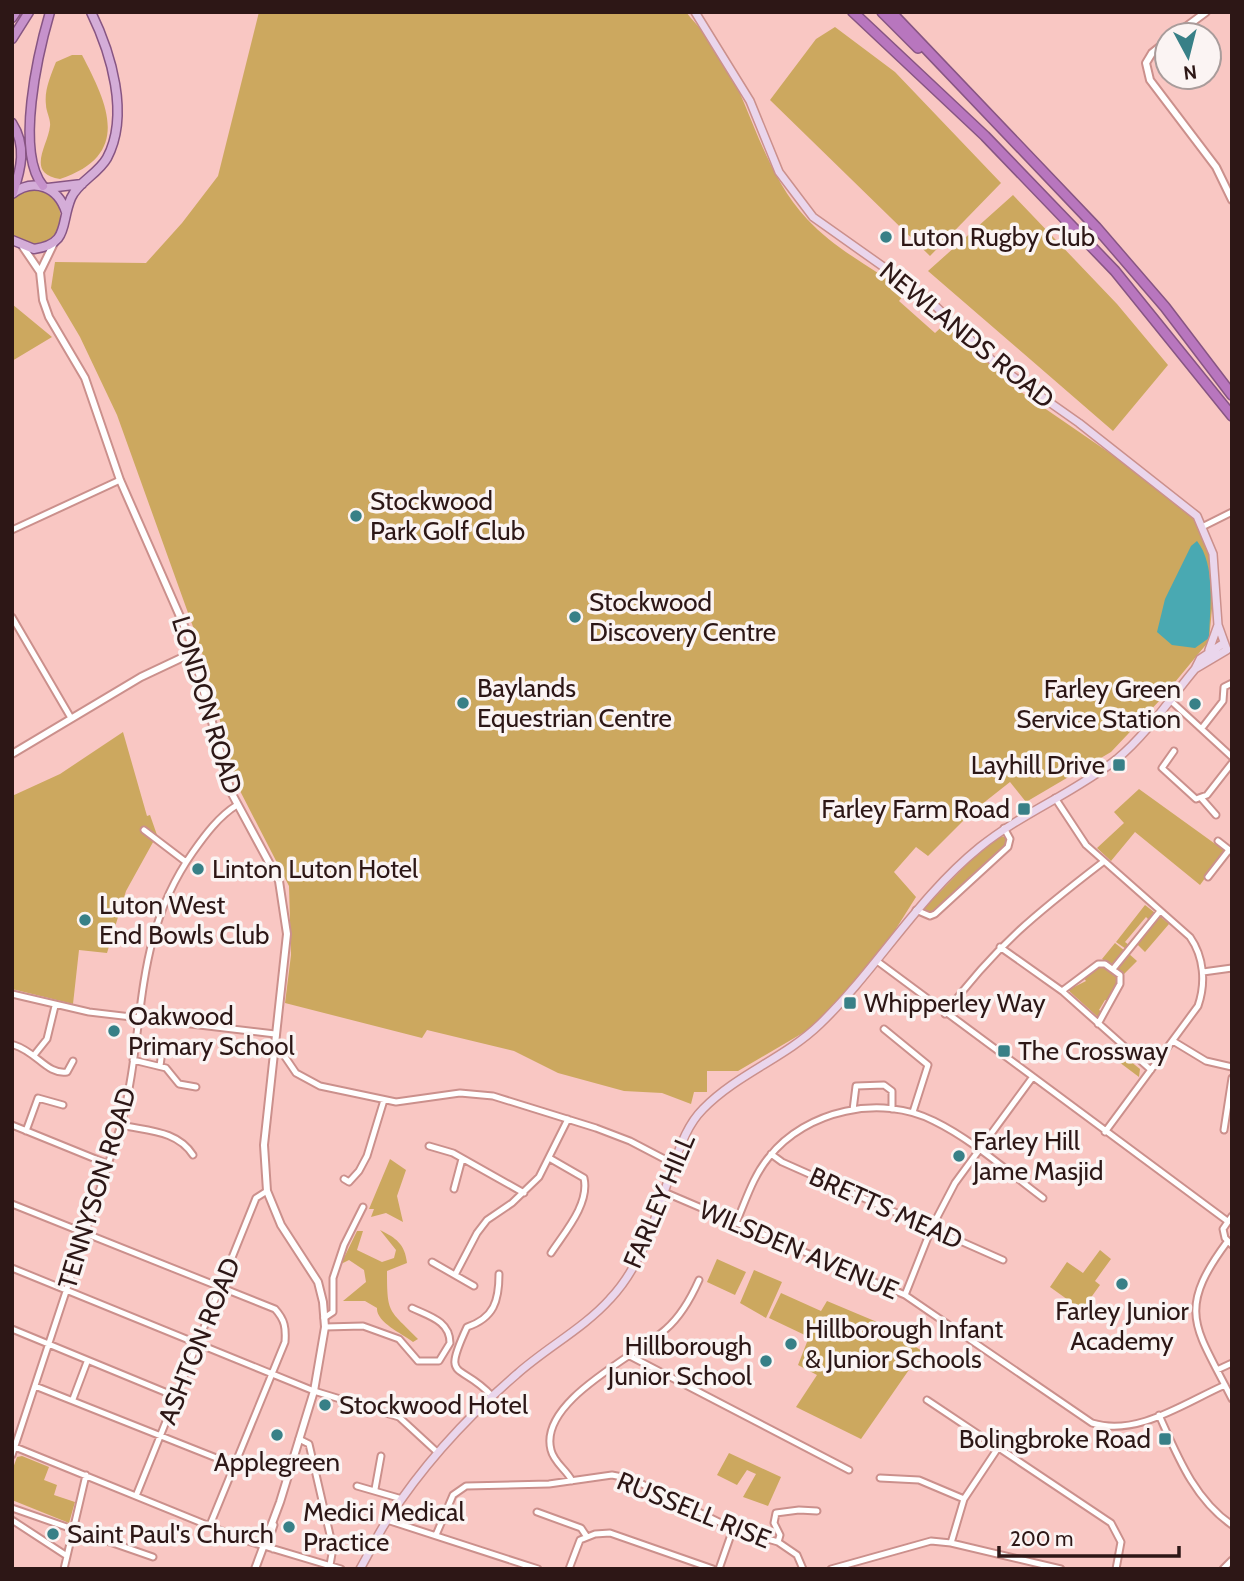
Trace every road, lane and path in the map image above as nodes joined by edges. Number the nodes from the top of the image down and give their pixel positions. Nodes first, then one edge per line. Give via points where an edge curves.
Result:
1 (16, 12) edge
2 (29, 12) edge
3 (50, 12) edge
4 (91, 12) edge
5 (695, 12) edge
6 (853, 12) edge
7 (881, 12) edge
8 (891, 12) edge
9 (12, 18) edge
10 (12, 38) edge
11 (1153, 52) edge
12 (1153, 80) edge
13 (1161, 91) edge
14 (12, 123) edge
15 (1021, 150) junction
16 (82, 184) junction
17 (46, 187) junction
18 (12, 194) edge
19 (1232, 200) edge
20 (66, 212) junction
21 (12, 240) edge
22 (54, 243) junction
23 (23, 247) junction
24 (40, 272) junction
25 (1232, 395) edge
26 (1232, 416) edge
27 (120, 480) junction
28 (1232, 512) edge
29 (1204, 526) junction
30 (12, 530) edge
31 (12, 617) edge
32 (1218, 625) junction
33 (1229, 645) edge
34 (1209, 651) junction
35 (194, 652) junction
36 (1195, 669) junction
37 (1232, 683) edge
38 (1170, 700) junction
39 (71, 718) junction
40 (1202, 728) junction
41 (1174, 751) dead end
42 (12, 754) edge
43 (1232, 757) edge
44 (1232, 763) edge
45 (1162, 768) junction
46 (1157, 774) dead end
47 (1055, 798) junction
48 (1202, 799) junction
49 (237, 805) junction
50 (1216, 815) dead end
51 (1004, 828) junction
52 (144, 830) dead end
53 (1218, 841) dead end
54 (1231, 851) edge
55 (186, 862) junction
56 (1103, 862) junction
57 (1208, 877) dead end
58 (916, 910) junction
59 (1160, 911) junction
60 (1000, 947) junction
61 (877, 961) junction
62 (1232, 968) edge
63 (1113, 969) junction
64 (1203, 972) junction
65 (1062, 991) junction
66 (12, 995) edge
67 (55, 1006) junction
68 (945, 1014) junction
69 (138, 1018) junction
70 (1098, 1024) junction
71 (884, 1028) dead end
72 (275, 1034) junction
73 (1173, 1041) junction
74 (14, 1045) dead end
75 (274, 1046) junction
76 (162, 1051) dead end
77 (35, 1054) junction
78 (133, 1060) junction
79 (73, 1061) dead end
80 (160, 1066) junction
81 (1232, 1067) edge
82 (1151, 1070) junction
83 (1032, 1078) junction
84 (1232, 1078) edge
85 (185, 1086) junction
86 (196, 1087) dead end
87 (184, 1093) dead end
88 (384, 1100) junction
89 (63, 1105) dead end
90 (892, 1109) junction
91 (853, 1110) junction
92 (913, 1112) junction
93 (568, 1119) junction
94 (12, 1125) edge
95 (121, 1125) junction
96 (1224, 1130) dead end
97 (26, 1131) junction
98 (1105, 1132) junction
99 (195, 1142) dead end
100 (429, 1146) dead end
101 (187, 1147) junction
102 (978, 1151) junction
103 (771, 1154) junction
104 (193, 1155) dead end
105 (462, 1159) junction
106 (551, 1159) junction
107 (108, 1164) junction
108 (674, 1164) junction
109 (355, 1189) dead end
110 (454, 1189) dead end
111 (267, 1191) junction
112 (664, 1192) junction
113 (524, 1193) junction
114 (1043, 1198) dead end
115 (12, 1204) edge
116 (363, 1207) dead end
117 (1229, 1218) edge
118 (736, 1223) junction
119 (932, 1227) junction
120 (85, 1233) junction
121 (1230, 1243) edge
122 (551, 1254) dead end
123 (1003, 1260) dead end
124 (432, 1262) dead end
125 (12, 1268) edge
126 (499, 1274) dead end
127 (455, 1275) junction
128 (699, 1280) dead end
129 (474, 1286) dead end
130 (221, 1288) junction
131 (66, 1291) junction
132 (905, 1295) junction
133 (412, 1308) dead end
134 (324, 1318) junction
135 (325, 1327) junction
136 (12, 1329) edge
137 (198, 1344) junction
138 (48, 1345) junction
139 (628, 1355) junction
140 (87, 1362) junction
141 (1232, 1363) edge
142 (1217, 1370) junction
143 (272, 1373) junction
144 (1225, 1385) junction
145 (35, 1386) junction
146 (314, 1391) junction
147 (492, 1396) junction
148 (177, 1397) junction
149 (72, 1399) junction
150 (1232, 1399) edge
151 (927, 1400) dead end
152 (1159, 1415) junction
153 (160, 1436) junction
154 (299, 1439) junction
155 (15, 1447) junction
156 (998, 1448) junction
157 (437, 1452) junction
158 (12, 1455) edge
159 (380, 1456) dead end
160 (234, 1465) junction
161 (849, 1470) dead end
162 (86, 1475) junction
163 (880, 1478) dead end
164 (572, 1482) junction
165 (357, 1486) dead end
166 (375, 1489) junction
167 (136, 1496) junction
168 (402, 1499) junction
169 (964, 1499) junction
170 (280, 1502) junction
171 (12, 1508) edge
172 (817, 1511) dead end
173 (537, 1512) dead end
174 (12, 1520) edge
175 (387, 1520) junction
176 (210, 1525) junction
177 (1232, 1525) edge
178 (74, 1528) junction
179 (733, 1529) junction
180 (436, 1535) junction
181 (587, 1537) junction
182 (778, 1542) junction
183 (951, 1542) junction
184 (263, 1546) junction
185 (273, 1549) junction
186 (67, 1556) junction
187 (153, 1557) dead end
188 (1232, 1560) edge
189 (330, 1565) junction
190 (64, 1569) edge
191 (255, 1569) edge
192 (341, 1569) edge
193 (360, 1569) edge
194 (538, 1569) edge
195 (569, 1569) edge
196 (713, 1569) edge
197 (719, 1569) edge
198 (803, 1569) edge
199 (831, 1569) edge
200 (1061, 1569) edge
201 (1116, 1569) edge
202 (1223, 1569) edge

1 - 9 highway
2 - 10 highway
3 - 17 highway via 32,99 31,134 33,171
4 - 16 main road via 110,66 116,121 105,161
5 - 29 main road, NEWLANDS ROAD via 750,101 779,173 813,216 926,297 998,366 1179,499
6 - 26 highway via 985,136 1098,252
7 - 15 highway
8 - 15 highway
11 - 12 street via 1146,63
13 - 19 street via 1216,167
14 - 18 highway via 22,153
15 - 25 highway via 1148,286
16 - 17 main road
16 - 20 main road
17 - 18 main road via 27,186
17 - 20 main road via 63,202
20 - 22 main road via 64,229
21 - 23 main road
22 - 23 main road via 44,248
22 - 24 street
23 - 24 street, LONDON ROAD
24 - 27 street, LONDON ROAD via 46,309 81,370
27 - 30 street
27 - 35 street, LONDON ROAD
28 - 29 street
29 - 32 main road, NEWLANDS ROAD via 1216,569
31 - 39 street
32 - 33 main road, NEWLANDS ROAD
32 - 34 main road
33 - 34 main road, FARLEY HILL
33 - 36 main road, FARLEY HILL
34 - 36 main road, FARLEY HILL
35 - 39 street
35 - 49 street, LONDON ROAD
36 - 38 main road, FARLEY HILL
37 - 40 street via 1224,687 1223,701
38 - 40 street
38 - 47 main road, FARLEY HILL via 1118,758
39 - 42 street
40 - 43 street
41 - 45 street
44 - 48 street
45 - 46 street
45 - 48 street via 1192,797
47 - 51 main road, FARLEY HILL
47 - 56 street via 1078,835
48 - 50 street
49 - 55 street, TENNYSON ROAD via 223,815
49 - 72 street, LONDON ROAD via 275,871 286,913
51 - 58 main road, FARLEY HILL via 959,865
51 - 58 street via 1010,839 1008,847 935,914
52 - 55 street
53 - 54 street
54 - 57 street
55 - 69 street, TENNYSON ROAD via 171,885 151,935
56 - 59 street
56 - 60 street
58 - 61 main road, FARLEY HILL
59 - 63 street
59 - 64 street via 1190,937
60 - 65 street
60 - 68 street
61 - 68 street
61 - 108 main road, FARLEY HILL via 815,1029 706,1106 690,1126
62 - 64 street
63 - 65 street via 1098,964
63 - 70 street via 1120,984
64 - 73 street via 1198,1006
65 - 70 street
66 - 67 street
67 - 69 street
67 - 77 street via 47,1039
68 - 83 street
69 - 72 street
69 - 78 street, TENNYSON ROAD
70 - 82 street
71 - 92 street via 928,1065
72 - 75 street, LONDON ROAD
73 - 81 street via 1206,1061
73 - 82 street
74 - 77 street
75 - 88 street via 302,1079
75 - 111 street, LONDON ROAD via 264,1145
76 - 80 street
77 - 79 street via 60,1073 67,1072
78 - 80 street
78 - 95 street, TENNYSON ROAD
80 - 85 street
82 - 98 street
83 - 98 street
83 - 102 street
84 - 96 street
85 - 86 street
85 - 87 street
88 - 93 street via 409,1102 480,1094
88 - 109 street via 367,1156 359,1171 346,1181
89 - 97 street via 38,1098
90 - 91 street
90 - 91 street via 890,1088 872,1085 854,1088
90 - 92 street
91 - 103 street via 814,1122
92 - 102 street
93 - 106 street
93 - 108 street via 630,1141
94 - 97 street
95 - 101 street via 160,1130
95 - 107 street, TENNYSON ROAD
97 - 107 street
98 - 117 street
99 - 101 street
100 - 105 street
101 - 104 street
102 - 114 street
102 - 119 street
103 - 118 street via 752,1183
103 - 119 street, BRETTS MEAD
105 - 110 street
105 - 113 street
106 - 113 street
106 - 122 street via 584,1178 586,1185 580,1209
107 - 120 street, TENNYSON ROAD
108 - 112 main road, FARLEY HILL
111 - 130 street, ASHTON ROAD via 256,1198
111 - 134 street, LONDON ROAD via 281,1225 318,1282
112 - 118 street, WILSDEN AVENUE
112 - 147 main road, FARLEY HILL via 634,1266 609,1300
113 - 127 street via 487,1220
115 - 120 street
116 - 134 street via 333,1278 333,1312
117 - 121 street via 1223,1229
118 - 132 street, WILSDEN AVENUE
119 - 123 street, BRETTS MEAD
119 - 132 street
120 - 130 street
120 - 131 street, TENNYSON ROAD
121 - 142 street via 1201,1279 1195,1298 1195,1317
124 - 127 street
125 - 131 street
126 - 147 street via 499,1297 483,1322 467,1327 453,1357 461,1373
127 - 129 street
128 - 139 street via 677,1317
130 - 137 street, ASHTON ROAD
130 - 143 street via 275,1309 282,1317 285,1342
131 - 137 street
131 - 138 street, TENNYSON ROAD
132 - 152 street, WILSDEN AVENUE via 1092,1423 1128,1426
133 - 135 street via 439,1321 448,1331 450,1343 439,1361 418,1361 399,1339 363,1326
134 - 135 street, LONDON ROAD
135 - 146 street, LONDON ROAD
136 - 138 street
137 - 143 street
137 - 148 street, ASHTON ROAD
138 - 140 street
138 - 145 street, TENNYSON ROAD
139 - 161 street
139 - 164 street via 590,1382 557,1417 550,1433 551,1450
140 - 148 street
140 - 149 street
141 - 142 street
142 - 144 street
143 - 146 street
143 - 160 street
144 - 150 street
144 - 152 street, WILSDEN AVENUE
145 - 149 street
145 - 155 street, TENNYSON ROAD
146 - 154 street, LONDON ROAD
146 - 157 street via 399,1417
147 - 157 main road, FARLEY HILL
148 - 153 street, ASHTON ROAD
149 - 153 street
151 - 156 street
152 - 177 street via 1189,1478
153 - 160 street
153 - 167 street, ASHTON ROAD
154 - 170 street, LONDON ROAD
154 - 189 street via 309,1444 333,1548
155 - 158 street, TENNYSON ROAD
155 - 162 street
156 - 169 street
156 - 201 street via 1111,1523 1121,1542
157 - 168 main road, FARLEY HILL
159 - 166 street
160 - 176 street
162 - 167 street
162 - 178 street
163 - 169 street via 919,1480
164 - 179 street, RUSSELL RISE via 622,1476
164 - 180 street, RUSSELL RISE via 459,1489
165 - 166 street
166 - 168 street
167 - 176 street
168 - 175 main road, FARLEY HILL
169 - 183 street
170 - 184 street, LONDON ROAD
170 - 185 street via 270,1540
171 - 178 street
172 - 182 street via 776,1513
173 - 181 street via 581,1528
174 - 186 street
175 - 180 street
175 - 193 main road, FARLEY HILL
176 - 184 street
178 - 186 street
178 - 187 street
179 - 182 street, RUSSELL RISE
179 - 197 street
180 - 194 street
181 - 195 street via 577,1545
181 - 196 street via 620,1535
182 - 198 street, RUSSELL RISE via 797,1555
183 - 199 street via 917,1543
183 - 200 street
184 - 185 street
184 - 191 street, LONDON ROAD
185 - 189 street
186 - 190 street
188 - 202 street
189 - 192 street

